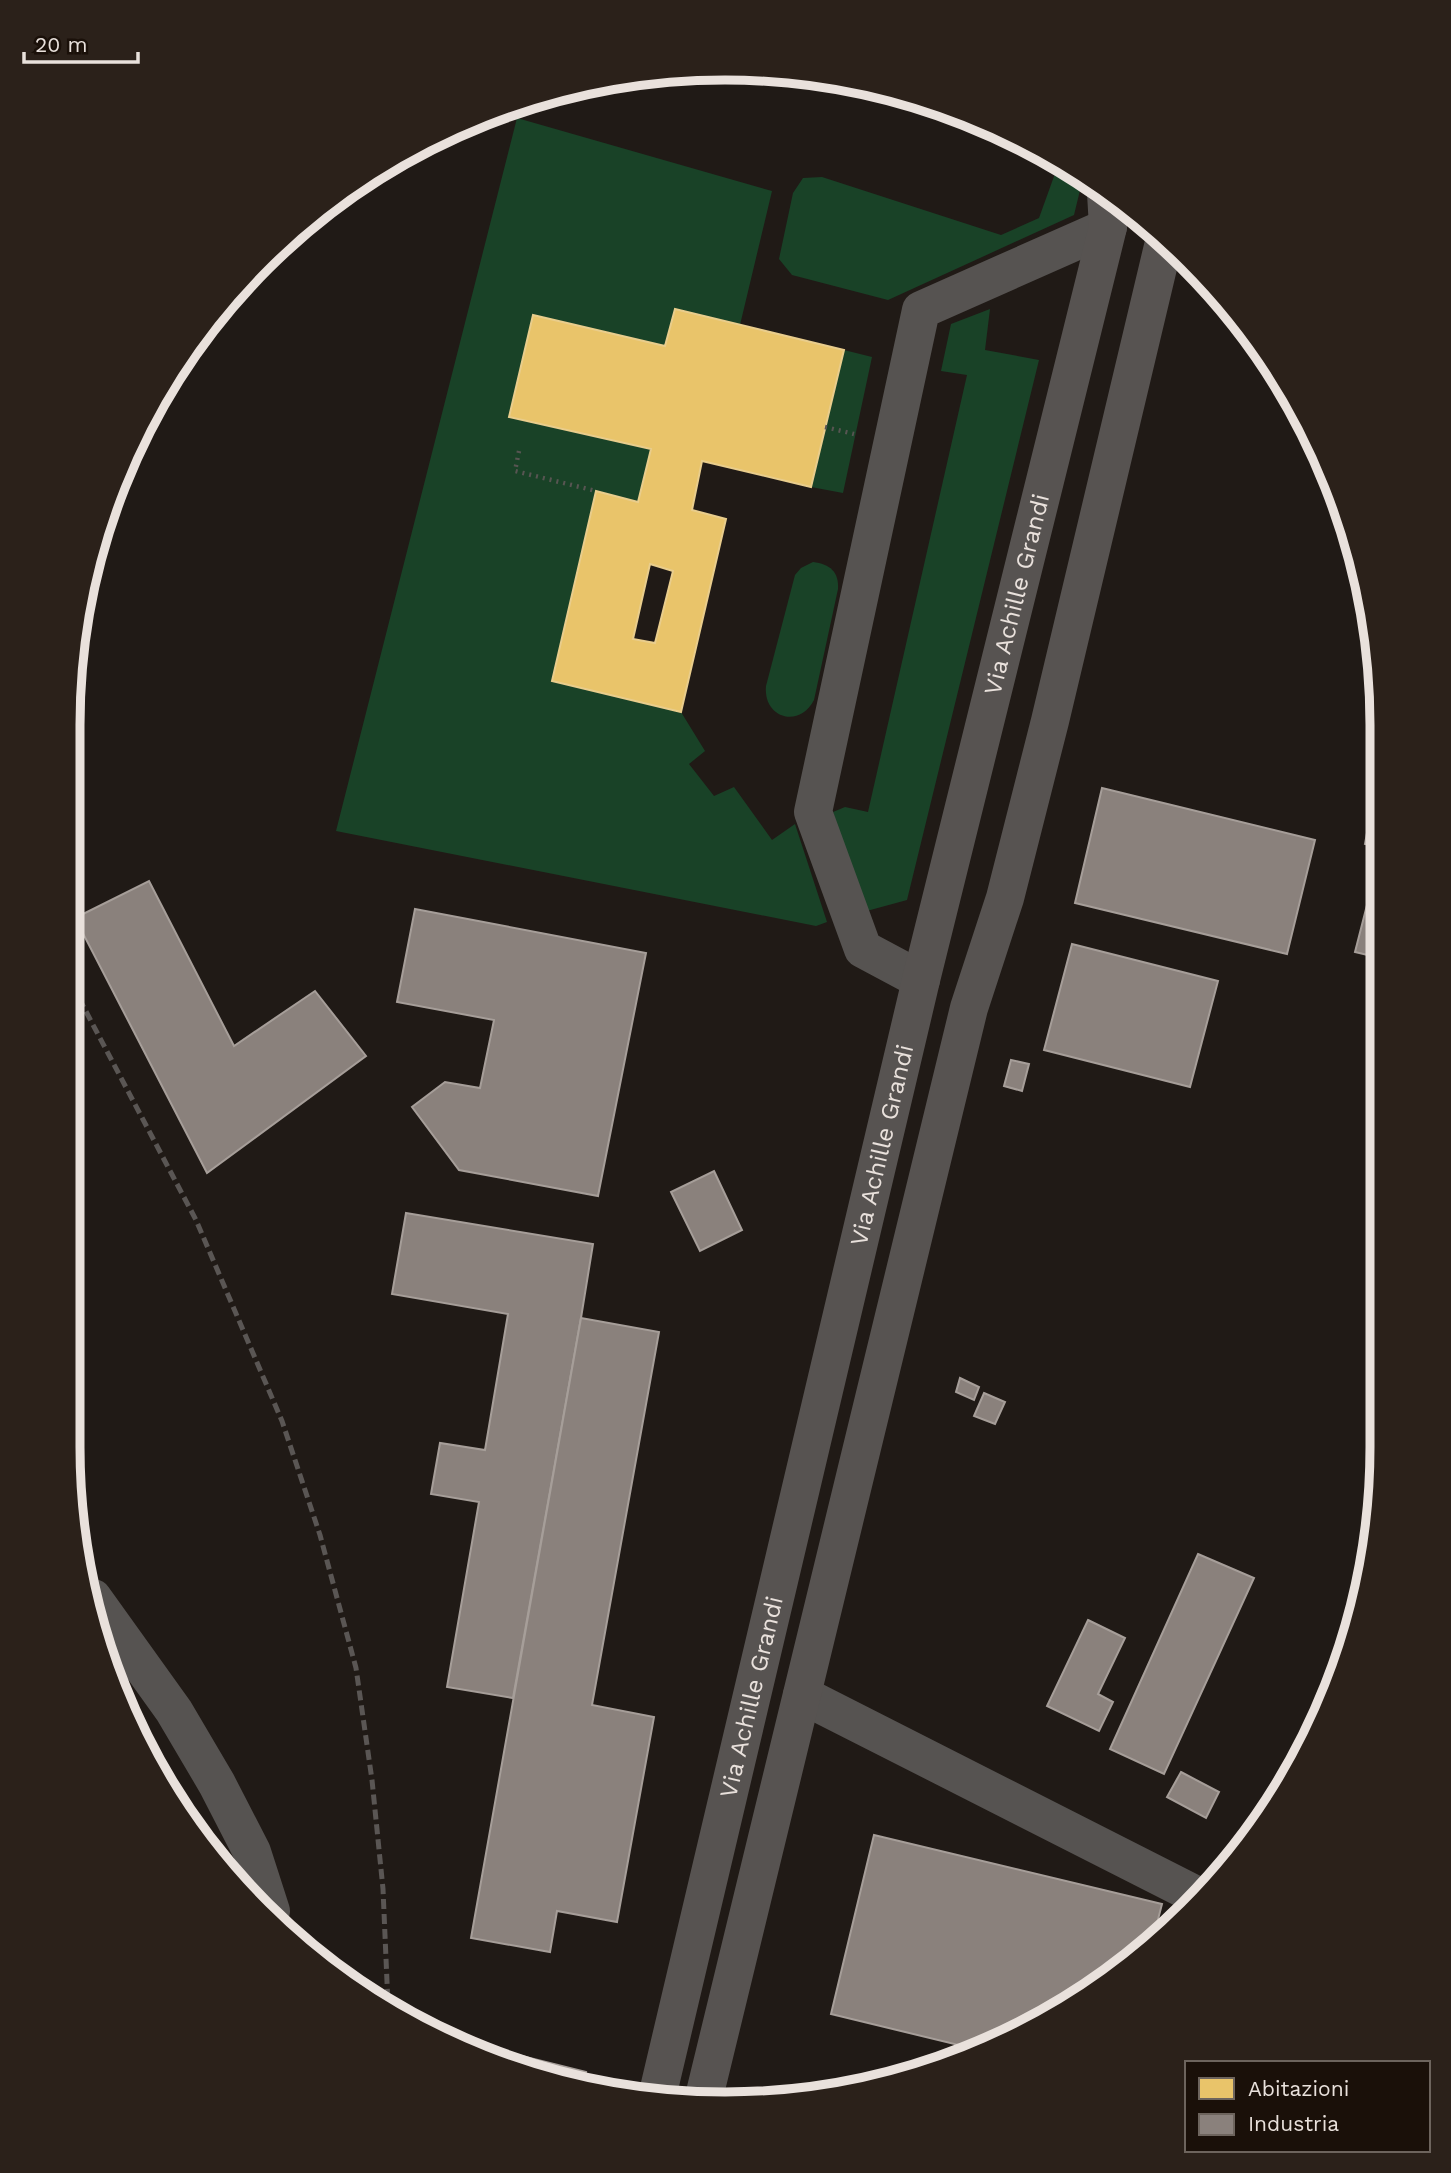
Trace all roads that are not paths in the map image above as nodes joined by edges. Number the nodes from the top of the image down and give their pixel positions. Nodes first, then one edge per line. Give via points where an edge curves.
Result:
1 (1119, 214) edge
2 (1162, 251) edge
3 (922, 980) junction
4 (969, 1007) junction
5 (116, 1654) edge
6 (802, 1695) junction
7 (1192, 1893) edge
8 (269, 1904) edge
9 (659, 2089) edge
10 (706, 2092) edge

1 - 3 main road, Via Achille Grandi
1 - 3 street via 921,310 813,812 863,949
1 - 4 main road, Via Achille Grandi via 1114,359 991,865
2 - 4 main road, Via Achille Grandi via 1005,898
3 - 9 main road, Via Achille Grandi
4 - 6 main road, Via Achille Grandi
5 - 8 street via 174,1710 253,1852
6 - 7 street
6 - 10 main road, Via Achille Grandi

